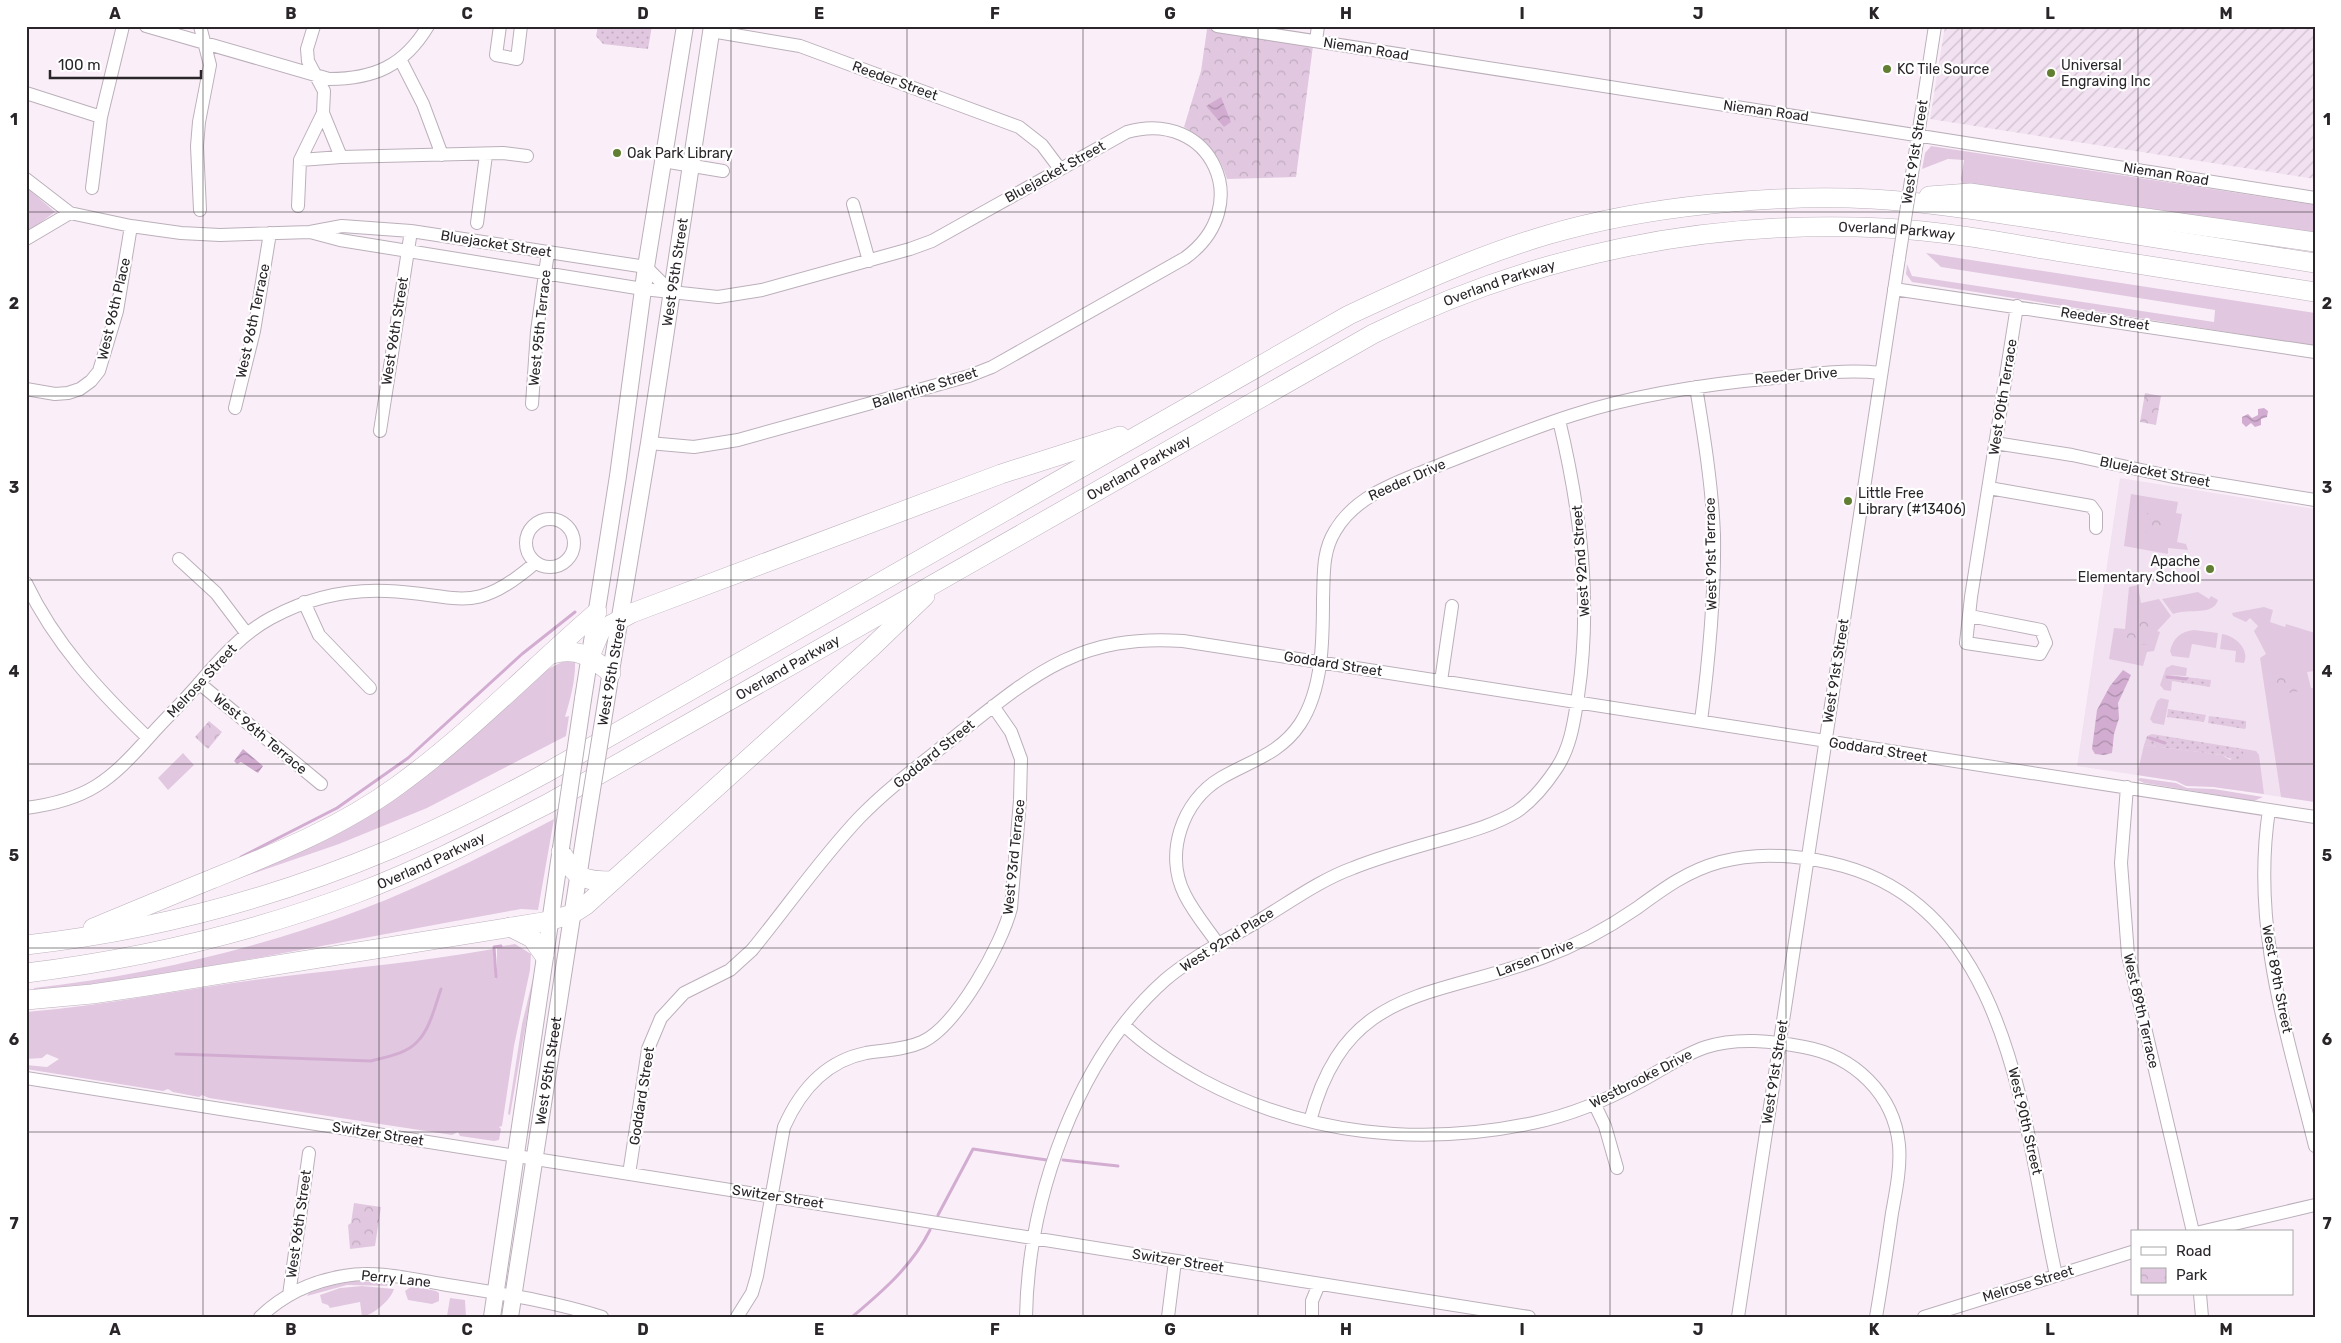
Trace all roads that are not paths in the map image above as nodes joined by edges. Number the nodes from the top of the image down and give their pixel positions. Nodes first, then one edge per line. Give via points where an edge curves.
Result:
1 (122, 26) edge
2 (146, 26) edge
3 (200, 26) edge
4 (314, 26) edge
5 (428, 26) edge
6 (500, 26) edge
7 (522, 26) edge
8 (685, 26) edge
9 (1217, 26) edge
10 (1318, 26) edge
11 (1935, 26) edge
12 (712, 29) edge
13 (1316, 41) junction
14 (206, 44) junction
15 (400, 59) junction
16 (315, 75) junction
17 (26, 93) edge
18 (323, 113) junction
19 (101, 117) junction
20 (1918, 134) junction
21 (442, 155) junction
22 (486, 155) junction
23 (527, 156) dead end
24 (341, 157) junction
25 (300, 160) junction
26 (663, 161) junction
27 (690, 165) junction
28 (1060, 169) junction
29 (723, 171) dead end
30 (26, 178) edge
31 (92, 188) dead end
32 (1221, 188) joint
33 (2315, 198) edge
34 (1870, 199) junction
35 (852, 204) dead end
36 (298, 206) dead end
37 (200, 210) dead end
38 (70, 213) junction
39 (477, 224) dead end
40 (132, 226) junction
41 (411, 231) junction
42 (310, 232) junction
43 (270, 233) junction
44 (26, 239) edge
45 (2315, 242) edge
46 (408, 251) junction
47 (548, 252) junction
48 (869, 261) junction
49 (2315, 263) edge
50 (646, 267) junction
51 (545, 274) junction
52 (2279, 287) junction
53 (1894, 289) junction
54 (643, 290) junction
55 (671, 292) junction
56 (2315, 292) edge
57 (2315, 305) edge
58 (2017, 306) junction
59 (2315, 352) edge
60 (1881, 374) junction
61 (1696, 387) junction
62 (26, 389) edge
63 (532, 404) dead end
64 (235, 408) dead end
65 (1559, 420) junction
66 (1155, 425) junction
67 (380, 431) dead end
68 (649, 443) junction
69 (1995, 443) junction
70 (1989, 488) junction
71 (2315, 500) edge
72 (2096, 528) dead end
73 (179, 559) dead end
74 (535, 563) dead end
75 (946, 576) junction
76 (26, 583) edge
77 (304, 602) junction
78 (1452, 606) dead end
79 (597, 612) junction
80 (1970, 616) junction
81 (621, 618) junction
82 (247, 634) junction
83 (552, 654) junction
84 (590, 656) junction
85 (1319, 662) junction
86 (610, 679) junction
87 (1441, 681) junction
88 (199, 683) junction
89 (370, 688) dead end
90 (1577, 703) junction
91 (993, 706) junction
92 (1701, 721) junction
93 (148, 738) junction
94 (1825, 742) junction
95 (321, 784) dead end
96 (2128, 787) junction
97 (26, 808) edge
98 (2269, 810) junction
99 (2315, 817) edge
100 (561, 850) junction
101 (1807, 858) junction
102 (579, 876) junction
103 (612, 881) junction
104 (572, 914) junction
105 (549, 921) junction
106 (510, 927) junction
107 (62, 941) junction
108 (1218, 944) junction
109 (26, 945) edge
110 (544, 955) junction
111 (26, 973) edge
112 (26, 1000) edge
113 (1125, 1026) junction
114 (1779, 1044) junction
115 (26, 1078) edge
116 (1594, 1104) junction
117 (1310, 1121) junction
118 (2315, 1146) edge
119 (310, 1153) dead end
120 (514, 1155) junction
121 (534, 1158) junction
122 (1617, 1168) dead end
123 (629, 1174) junction
124 (772, 1196) junction
125 (2315, 1205) edge
126 (2193, 1230) edge
127 (2209, 1230) edge
128 (1034, 1238) junction
129 (2131, 1252) edge
130 (1174, 1261) junction
131 (2056, 1275) junction
132 (1319, 1284) junction
133 (495, 1293) junction
134 (289, 1295) junction
135 (513, 1296) junction
136 (2200, 1296) edge
137 (260, 1317) edge
138 (492, 1317) edge
139 (510, 1317) edge
140 (602, 1317) edge
141 (737, 1317) edge
142 (1026, 1317) edge
143 (1168, 1317) edge
144 (1312, 1317) edge
145 (1529, 1317) edge
146 (1738, 1317) edge
147 (1876, 1317) edge
148 (1924, 1317) edge
149 (2202, 1317) edge

1 - 19 street
2 - 14 street
3 - 14 street
4 - 16 street via 308,62
5 - 15 street via 417,44
6 - 7 street via 496,55 517,58
8 - 26 main road, West 95th Street
9 - 13 street, Nieman Road
10 - 13 street
11 - 20 street, West 91st Street
12 - 27 main road, West 95th Street
12 - 28 street, Reeder Street via 806,48 1020,127 1042,145
13 - 20 street, Nieman Road
14 - 16 street
14 - 37 street via 210,64 197,146
15 - 16 street via 367,76 329,79
15 - 21 street via 423,104
16 - 18 street via 324,91
17 - 19 street
18 - 24 street
18 - 25 street
19 - 31 street
20 - 33 street, Nieman Road
20 - 53 street, West 91st Street, bridge
21 - 22 street
21 - 24 street
22 - 23 street via 512,153
22 - 39 street
24 - 25 street
25 - 36 street
26 - 27 street
26 - 50 main road, West 95th Street
27 - 29 street
27 - 55 main road, West 95th Street
28 - 32 street, Bluejacket Street via 1127,132 1156,128 1177,132 1203,150
28 - 48 street, Bluejacket Street via 932,241
30 - 38 street, Bluejacket Street
32 - 68 street, Ballentine Street via 1218,219 1199,248 992,367 970,376 738,440 694,447
34 - 45 highway via 1970,193
34 - 49 highway, Overland Parkway via 1990,212
34 - 66 highway, Overland Parkway via 1761,200 1708,205 1548,235 1448,270 1349,315
35 - 48 street
38 - 40 street, Bluejacket Street
38 - 44 street
40 - 43 street, Bluejacket Street via 218,235
40 - 62 street, West 96th Place via 117,311 99,371 80,389 68,393
41 - 42 street, Bluejacket Street via 342,226
41 - 46 street, West 96th Street
41 - 47 street, Bluejacket Street
42 - 43 street, Bluejacket Street
42 - 46 street, Bluejacket Street
43 - 64 street, West 96th Terrace via 254,331
46 - 51 street, Bluejacket Street
46 - 67 street, West 96th Street
47 - 50 street, Bluejacket Street
47 - 51 street, West 95th Terrace
48 - 55 street, Bluejacket Street via 744,294 711,297
50 - 54 main road, West 95th Street
50 - 55 street
51 - 54 street, Bluejacket Street
51 - 63 street, West 95th Terrace
52 - 56 highway, Overland Parkway
52 - 57 highway via 2286,300
52 - 75 highway, Overland Parkway via 1981,239 1885,228 1794,226 1749,229 1615,248 1525,272 1414,314
53 - 58 street, Reeder Street
53 - 60 street, West 91st Street
54 - 55 street, Bluejacket Street
54 - 79 main road, West 95th Street
55 - 68 main road, West 95th Street
58 - 59 street, Reeder Street
58 - 69 street, West 90th Terrace
60 - 61 street, Reeder Drive via 1834,372
60 - 94 street, West 91st Street
61 - 65 street, Reeder Drive via 1635,398
61 - 92 street, West 91st Terrace via 1714,533 1711,633
65 - 85 street, Reeder Drive via 1511,436 1378,492 1352,510 1335,531 1324,562
65 - 90 street, West 92nd Street via 1578,506 1584,565 1585,627
66 - 81 highway via 1001,474
66 - 107 highway, Overland Parkway via 544,774 439,827 346,867 254,898 135,928
68 - 81 main road, West 95th Street
69 - 70 street, West 90th Terrace
69 - 71 street, Bluejacket Street
70 - 72 street via 2091,506 2096,513
70 - 80 street, West 90th Terrace
73 - 82 street via 216,593
74 - 77 street, Melrose Street via 500,590 469,599 362,591
75 - 103 highway via 872,647
75 - 111 highway, Overland Parkway via 549,803 414,870 249,930 156,952
76 - 93 street via 50,626 83,672
77 - 82 street, Melrose Street via 270,618
77 - 89 street via 319,635
78 - 87 street
79 - 83 highway
79 - 84 main road, West 95th Street
80 - 80 street, West 90th Terrace via 1966,643 2028,654 2040,654 2046,643 2040,630
81 - 84 highway via 601,630
81 - 86 main road, West 95th Street
82 - 88 street, Melrose Street
83 - 84 highway via 564,651
83 - 107 highway via 398,786 344,820 278,852
84 - 86 highway
84 - 100 main road, West 95th Street, bridge
85 - 87 street, Goddard Street
85 - 91 street, Goddard Street via 1183,641 1128,641 1101,646 1057,663 1028,679
85 - 108 street, Reeder Drive via 1312,700 1294,732 1268,755 1221,778 1205,790 1192,805 1180,832 1176,858 1180,882 1191,905
86 - 102 main road, West 95th Street, bridge
87 - 90 street, Goddard Street
88 - 93 street, Melrose Street
88 - 95 street, West 96th Terrace
90 - 92 street, Goddard Street
90 - 108 street, West 92nd Place via 1568,745 1557,769 1516,812 1476,829 1338,874
91 - 123 street, Goddard Street via 861,816 738,964 684,993 661,1018 648,1049
91 - 124 street, West 93rd Terrace via 1011,732 1021,759 1012,898 1007,924 967,996 942,1028 925,1040 904,1048 847,1060 818,1077 804,1092 784,1126
92 - 94 street, Goddard Street
93 - 97 street, Melrose Street via 124,766 93,789 64,801
94 - 96 street, Goddard Street
94 - 101 street, West 91st Street
96 - 98 street, Goddard Street
96 - 126 street, West 89th Terrace via 2120,863 2128,955
98 - 99 street, Goddard Street
98 - 118 street, West 89th Street via 2264,851 2265,923 2276,987
100 - 102 highway
100 - 105 main road, West 95th Street
101 - 114 street, West 91st Street
101 - 117 street, Larsen Drive via 1742,858 1704,867 1683,876 1604,928 1552,955 1431,990 1395,1004 1357,1031 1346,1044 1324,1079
101 - 131 street, West 90th Street via 1849,867 1900,890 1933,917 1964,958 1996,1020 2010,1058 2024,1109
102 - 103 highway via 590,881
102 - 104 main road, West 95th Street
103 - 104 highway
104 - 105 highway
104 - 121 main road, West 95th Street
105 - 106 highway
105 - 110 main road, West 95th Street
106 - 110 highway via 532,938
106 - 112 highway via 138,988
107 - 109 highway, Overland Parkway
108 - 113 street, West 92nd Place via 1168,978
110 - 120 main road, West 95th Street
113 - 117 street, Westbrooke Drive via 1182,1069 1220,1089 1277,1112
113 - 128 street, West 92nd Place via 1088,1080 1055,1152
114 - 116 street, Westbrooke Drive via 1744,1040 1703,1048
114 - 146 street, West 91st Street
114 - 147 street, Westbrooke Drive via 1817,1049 1857,1068 1877,1089 1894,1121 1900,1154
115 - 120 street, Switzer Street
116 - 117 street, Westbrooke Drive via 1490,1132 1443,1136 1363,1132
116 - 122 street via 1605,1126
119 - 134 street, West 96th Street
120 - 121 street, Switzer Street
120 - 133 main road, West 95th Street
121 - 123 street, Switzer Street
121 - 135 main road, West 95th Street
123 - 124 street, Switzer Street
124 - 128 street, Switzer Street
124 - 141 street, West 93rd Terrace via 752,1293
125 - 127 street
128 - 130 street, Switzer Street
128 - 142 street, West 92nd Place
129 - 131 street, Melrose Street
130 - 132 street, Switzer Street
130 - 143 street
131 - 148 street, Melrose Street
132 - 144 street via 1312,1301
132 - 145 street, Switzer Street
133 - 134 street, Perry Lane via 386,1275 359,1274 332,1278
133 - 135 street, Perry Lane
133 - 138 main road, West 95th Street
134 - 137 street, Perry Lane
135 - 139 main road, West 95th Street
135 - 140 street, Perry Lane
136 - 149 street

